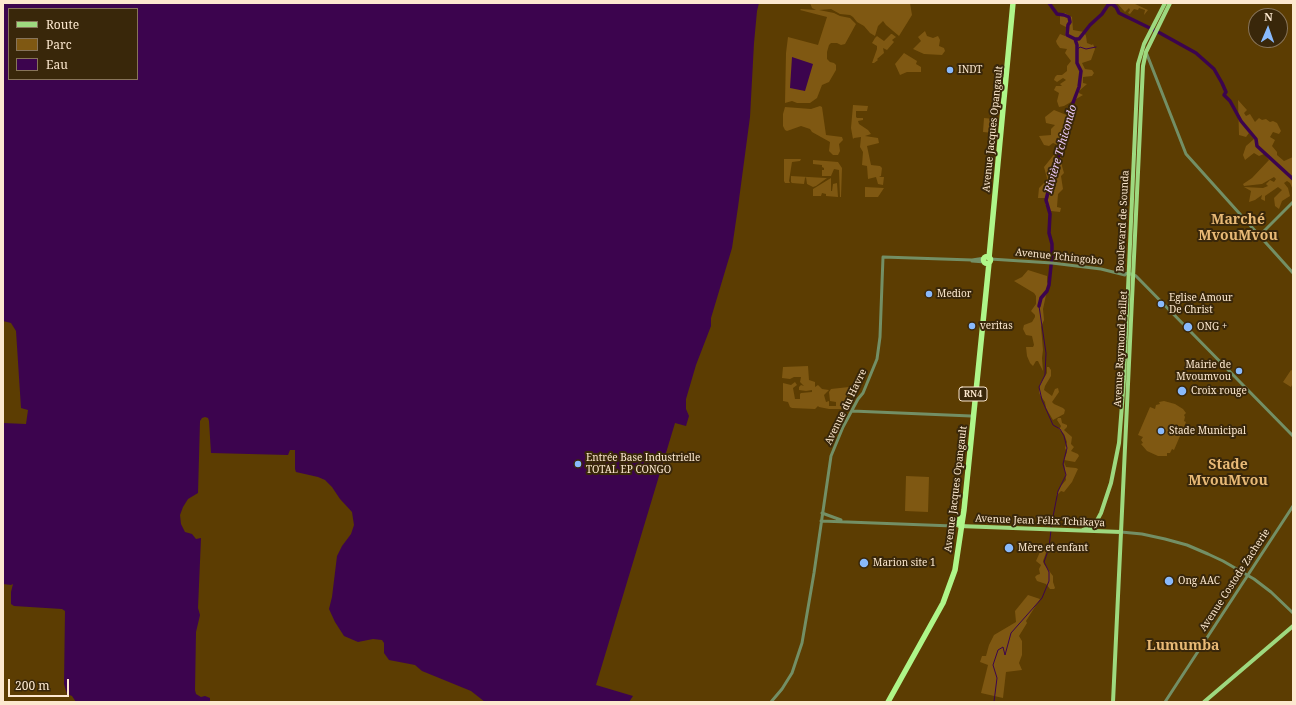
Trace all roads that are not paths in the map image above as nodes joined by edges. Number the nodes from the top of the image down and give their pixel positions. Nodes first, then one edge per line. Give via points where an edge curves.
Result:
1 (1010, 3) edge
2 (1013, 3) edge
3 (1165, 3) edge
4 (1170, 3) edge
5 (1146, 52) junction
6 (1293, 202) edge
7 (1260, 235) junction
8 (883, 257) joint
9 (987, 260) junction
10 (1293, 273) edge
11 (1131, 276) junction
12 (852, 411) junction
13 (971, 416) junction
14 (1293, 436) edge
15 (1293, 506) edge
16 (822, 513) junction
17 (960, 518) junction
18 (821, 521) junction
19 (845, 521) junction
20 (1095, 525) junction
21 (952, 526) junction
22 (961, 526) junction
23 (1083, 530) junction
24 (1096, 531) junction
25 (1121, 532) junction
26 (1248, 575) junction
27 (1293, 613) edge
28 (1293, 626) edge
29 (771, 702) edge
30 (888, 702) edge
31 (1113, 702) edge
32 (1165, 702) edge
33 (1204, 702) edge

1 - 9 highway, Avenue Jacques Opangault / RN4
2 - 9 highway, Avenue Jacques Opangault / RN4
3 - 11 main road, Boulevard de Sounda via 1138,64
4 - 5 main road, Avenue Raymond Paillet
5 - 7 street via 1186,154
5 - 11 main road, Avenue Raymond Paillet via 1142,73
6 - 7 street
7 - 10 street
8 - 9 street, Avenue Tchingobo
8 - 12 street, Avenue du Havre via 879,350 863,393
9 - 11 street, Avenue Tchingobo via 1051,263 1101,269
9 - 13 highway, RN4
9 - 22 highway, Avenue Jacques Opangault / RN4
11 - 14 street
11 - 20 main road, Boulevard de Sounda via 1119,443 1111,483
11 - 25 main road, Avenue Raymond Paillet
12 - 13 street
12 - 16 street, Avenue du Havre via 831,456
13 - 17 highway, RN4
15 - 26 street, Avenue Costode Zacherie
16 - 18 street, Avenue du Havre
16 - 19 street
17 - 21 highway via 958,523
17 - 22 highway, RN4
18 - 19 street
18 - 29 street, Avenue du Havre via 805,629 797,658 792,673
19 - 21 street
20 - 23 main road
20 - 24 main road
21 - 22 street
22 - 23 main road, Avenue Jean Félix Tchikaya
22 - 30 highway, Avenue Jacques Opangault / RN4 via 955,570 943,603
23 - 24 main road, Avenue Jean Félix Tchikaya
24 - 25 main road, Avenue Jean Félix Tchikaya
25 - 26 street via 1142,534 1187,545
25 - 31 main road, Avenue Raymond Paillet
26 - 27 street
26 - 32 street, Avenue Costode Zacherie
28 - 33 main road

